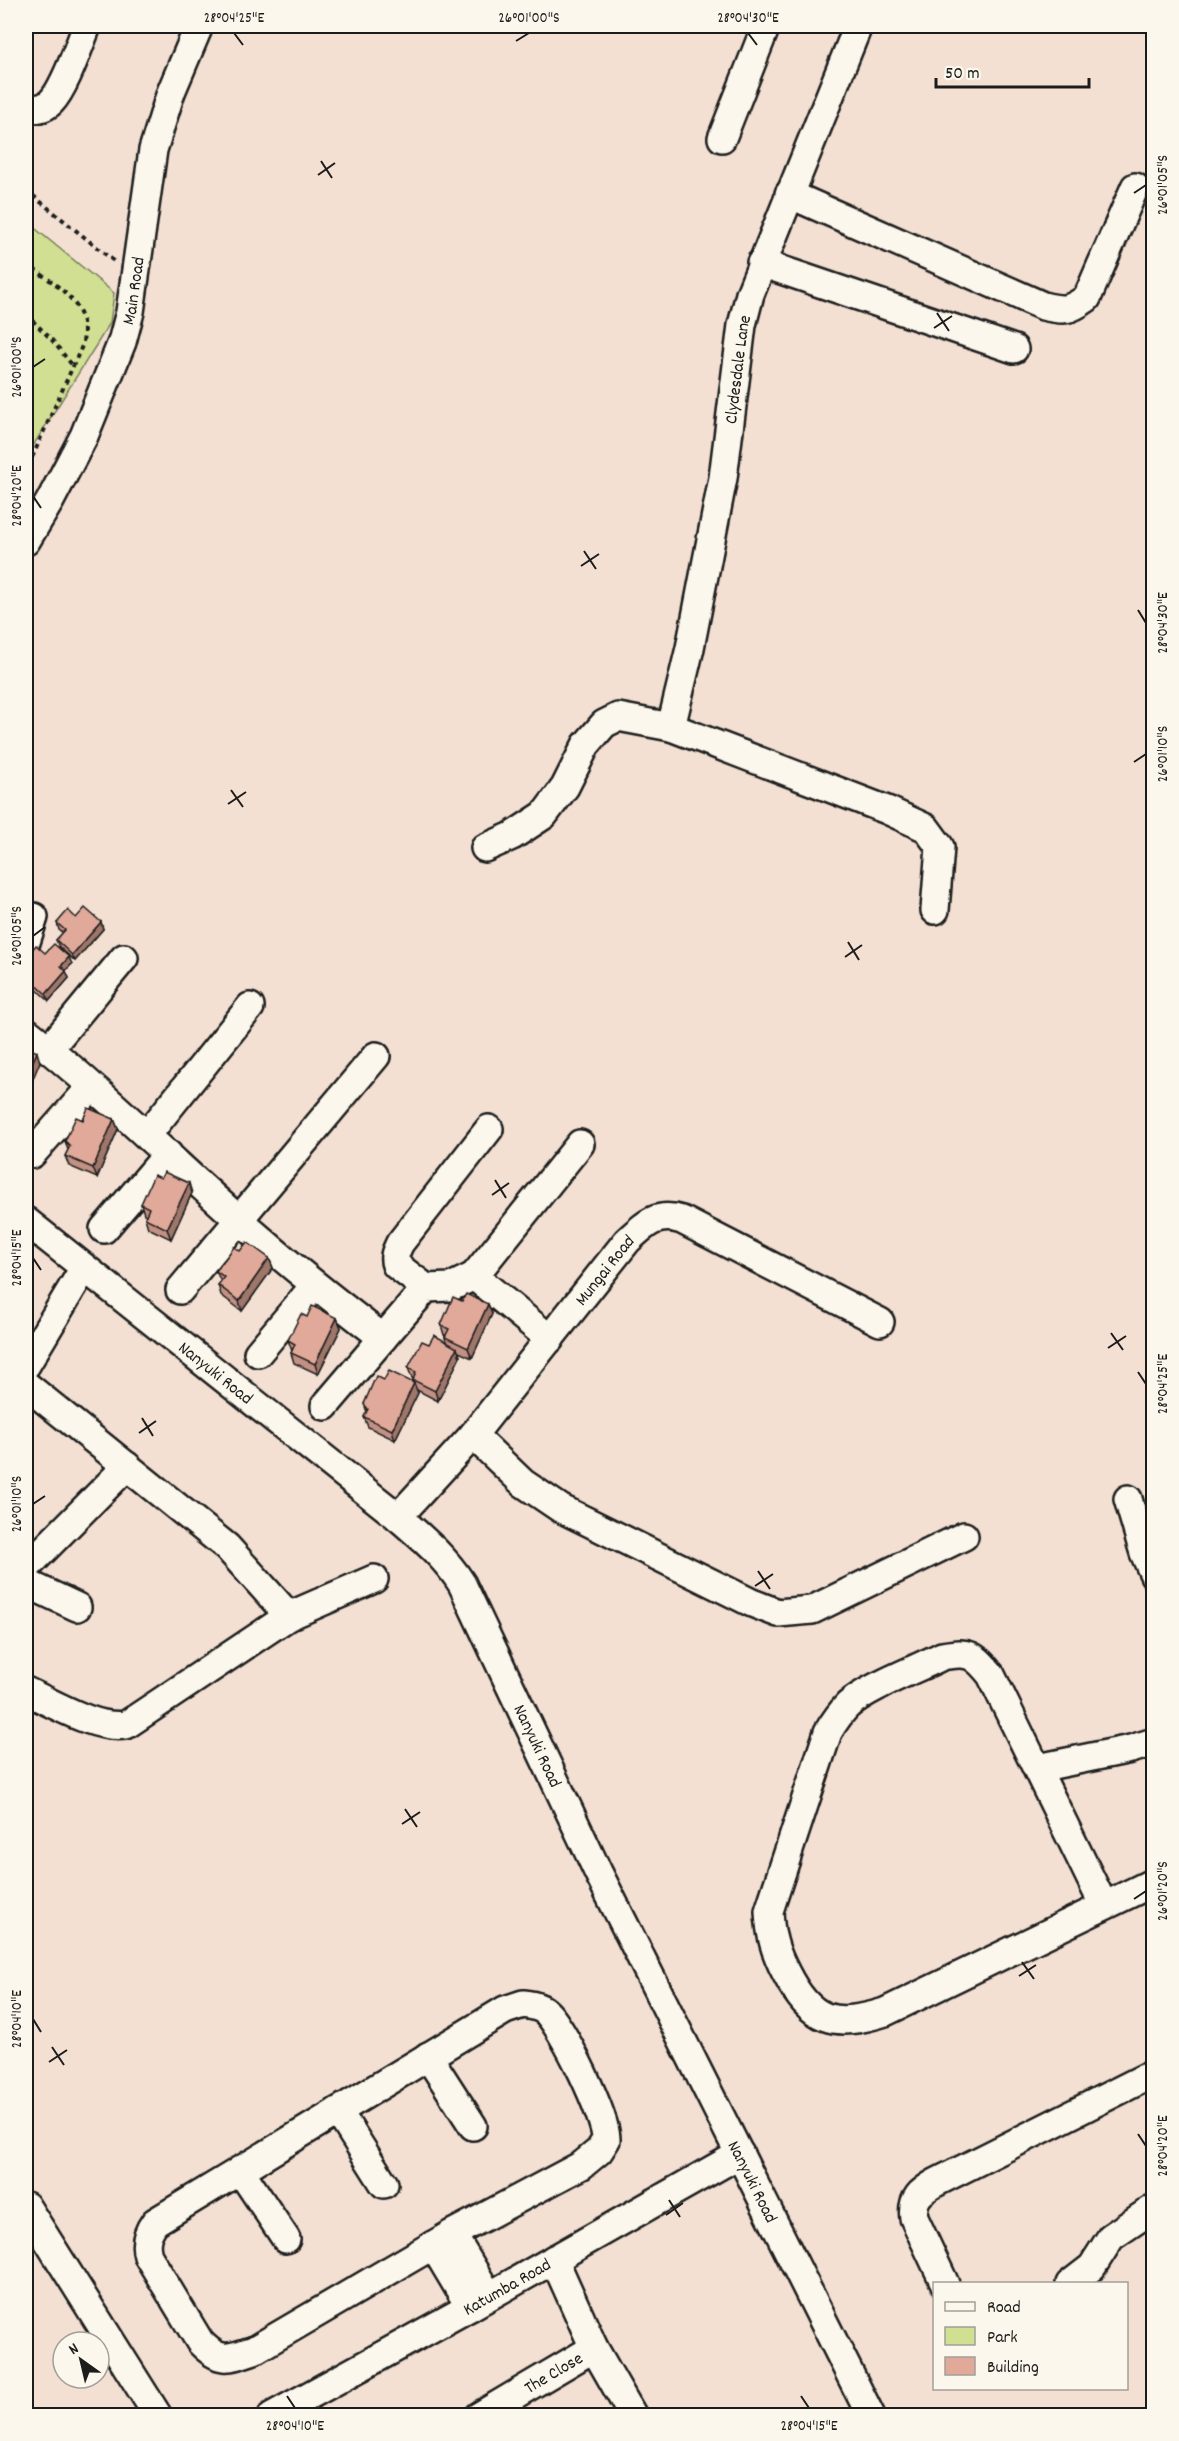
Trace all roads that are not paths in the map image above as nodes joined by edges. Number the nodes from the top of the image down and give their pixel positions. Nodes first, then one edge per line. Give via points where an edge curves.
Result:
1 (87, 26) edge
2 (200, 26) edge
3 (766, 26) edge
4 (858, 26) edge
5 (26, 108) edge
6 (722, 138) dead end
7 (1135, 187) dead end
8 (789, 194) junction
9 (761, 263) junction
10 (1014, 349) dead end
11 (26, 541) edge
12 (671, 727) junction
13 (485, 848) dead end
14 (935, 910) dead end
15 (124, 958) dead end
16 (250, 1007) dead end
17 (26, 1031) edge
18 (49, 1049) junction
19 (376, 1056) dead end
20 (91, 1087) junction
21 (489, 1130) dead end
22 (147, 1135) junction
23 (580, 1144) dead end
24 (32, 1154) dead end
25 (168, 1154) junction
26 (26, 1221) edge
27 (239, 1221) junction
28 (104, 1229) dead end
29 (84, 1268) junction
30 (474, 1276) junction
31 (315, 1285) junction
32 (426, 1288) junction
33 (180, 1290) dead end
34 (880, 1322) dead end
35 (383, 1338) junction
36 (550, 1339) junction
37 (258, 1353) dead end
38 (26, 1365) edge
39 (26, 1385) edge
40 (325, 1406) dead end
41 (473, 1435) junction
42 (127, 1466) junction
43 (1128, 1499) dead end
44 (398, 1517) junction
45 (964, 1536) dead end
46 (26, 1568) edge
47 (1154, 1575) edge
48 (374, 1579) dead end
49 (26, 1583) edge
50 (78, 1607) dead end
51 (289, 1616) junction
52 (26, 1691) edge
53 (1154, 1742) edge
54 (1038, 1768) junction
55 (1154, 1882) edge
56 (1103, 1904) junction
57 (428, 2056) junction
58 (1154, 2073) edge
59 (338, 2111) junction
60 (473, 2126) dead end
61 (740, 2154) junction
62 (240, 2170) junction
63 (384, 2184) dead end
64 (26, 2205) edge
65 (1154, 2208) edge
66 (286, 2239) dead end
67 (442, 2239) junction
68 (554, 2259) junction
69 (945, 2282) edge
70 (1071, 2282) edge
71 (480, 2302) junction
72 (594, 2348) junction
73 (158, 2415) edge
74 (272, 2415) edge
75 (479, 2415) edge
76 (633, 2415) edge
77 (871, 2415) edge

1 - 5 street via 50,103 38,110
2 - 11 street, Main Road via 171,92 153,150 130,312 122,342 84,436
3 - 6 street
4 - 8 street, Clydesdale Lane
7 - 8 street via 1087,298 1071,309 1058,310
8 - 9 street, Clydesdale Lane
9 - 10 street
9 - 12 street, Clydesdale Lane via 742,325 723,478
12 - 13 street via 618,717 604,724 586,744 565,787 544,815 512,837
12 - 14 street via 926,828 940,847
15 - 18 street
16 - 22 street
17 - 18 street
18 - 20 street
19 - 27 street
20 - 22 street
20 - 24 street
21 - 32 street via 396,1252 396,1265
22 - 25 street
23 - 30 street
25 - 27 street
25 - 28 street
26 - 29 street, Nanyuki Road
27 - 31 street
27 - 33 street
29 - 38 street
29 - 44 street, Nanyuki Road
30 - 32 street via 452,1287
30 - 36 street
31 - 35 street
31 - 37 street
32 - 35 street
34 - 36 street, Mungai Road via 682,1220 660,1216 627,1241
35 - 40 street
36 - 41 street, Mungai Road
39 - 42 street
41 - 44 street, Mungai Road
41 - 45 street via 523,1483 560,1508 778,1613 812,1610
42 - 46 street
42 - 51 street via 226,1547
43 - 47 street
44 - 61 street, Nanyuki Road via 437,1551 462,1584 598,1872
48 - 51 street
49 - 50 street
51 - 52 street via 126,1725 100,1723
53 - 54 street
54 - 56 street
54 - 56 street via 992,1675 968,1654 942,1656 849,1704 828,1732 769,1911 775,1953 798,1996 813,2011 833,2019 857,2021 885,2012
55 - 56 street
57 - 59 street
57 - 60 street
57 - 67 street via 513,2006 538,2007 563,2037 601,2115 606,2134 604,2145 582,2165
58 - 69 street via 947,2176 919,2194 913,2208 915,2217
59 - 62 street
59 - 63 street
61 - 68 street, Katumba Road
61 - 77 street, Nanyuki Road
62 - 66 street
62 - 67 street via 155,2222 145,2247 200,2342 215,2356 231,2358 254,2350
64 - 73 street
65 - 70 street via 1111,2236 1092,2267
67 - 71 street
68 - 71 street, Katumba Road
68 - 72 street, The Close
71 - 74 street, Katumba Road
72 - 75 street, The Close
72 - 76 street, The Close

